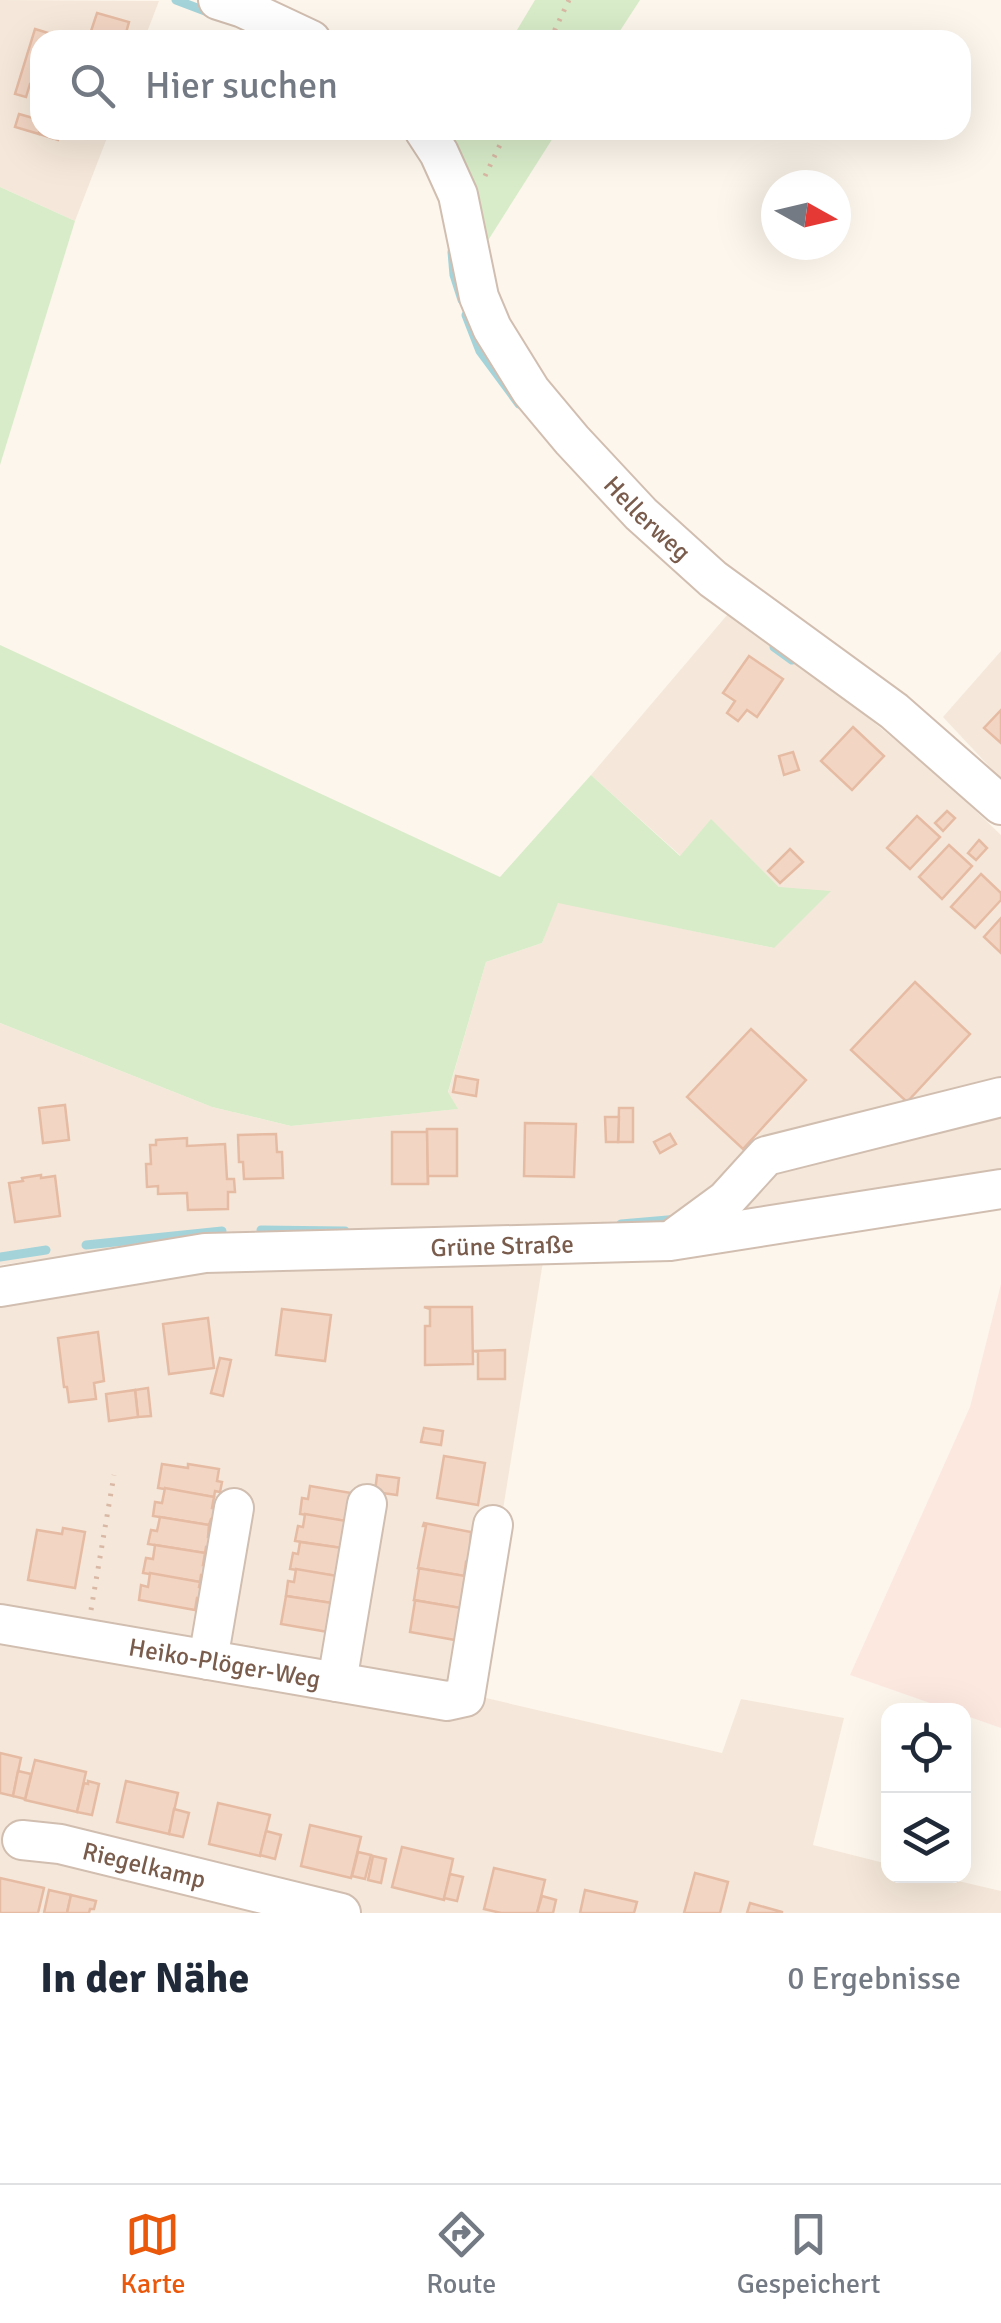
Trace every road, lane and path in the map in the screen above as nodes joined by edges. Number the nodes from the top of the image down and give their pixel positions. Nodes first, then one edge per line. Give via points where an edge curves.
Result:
1 (218, 0) edge
2 (569, 0) edge
3 (290, 30) edge
4 (555, 30) edge
5 (431, 140) edge
6 (502, 140) edge
7 (458, 195) junction
8 (1001, 805) edge
9 (1001, 1097) edge
10 (1001, 1189) edge
11 (670, 1241) junction
12 (0, 1287) edge
13 (114, 1474) dead end
14 (367, 1504) dead end
15 (234, 1508) dead end
16 (493, 1525) dead end
17 (0, 1624) edge
18 (86, 1639) junction
19 (208, 1660) junction
20 (337, 1682) junction
21 (22, 1840) dead end
22 (265, 1904) edge
23 (341, 1913) edge

1 - 3 street
2 - 4 path
5 - 7 street, Hellerweg
6 - 7 path via 485,176
7 - 8 street, Hellerweg via 492,328 572,440 713,579 894,711
9 - 11 street via 766,1156 726,1200
10 - 11 street, Grüne Straße
11 - 12 street, Grüne Straße via 205,1253
13 - 18 path
14 - 20 street
15 - 19 street
16 - 20 street, Heiko-Plöger-Weg via 464,1697 447,1701
17 - 18 street, Heiko-Plöger-Weg
18 - 19 street, Heiko-Plöger-Weg
19 - 20 street, Heiko-Plöger-Weg
21 - 22 street, Riegelkamp via 60,1844
22 - 23 street, Riegelkamp

